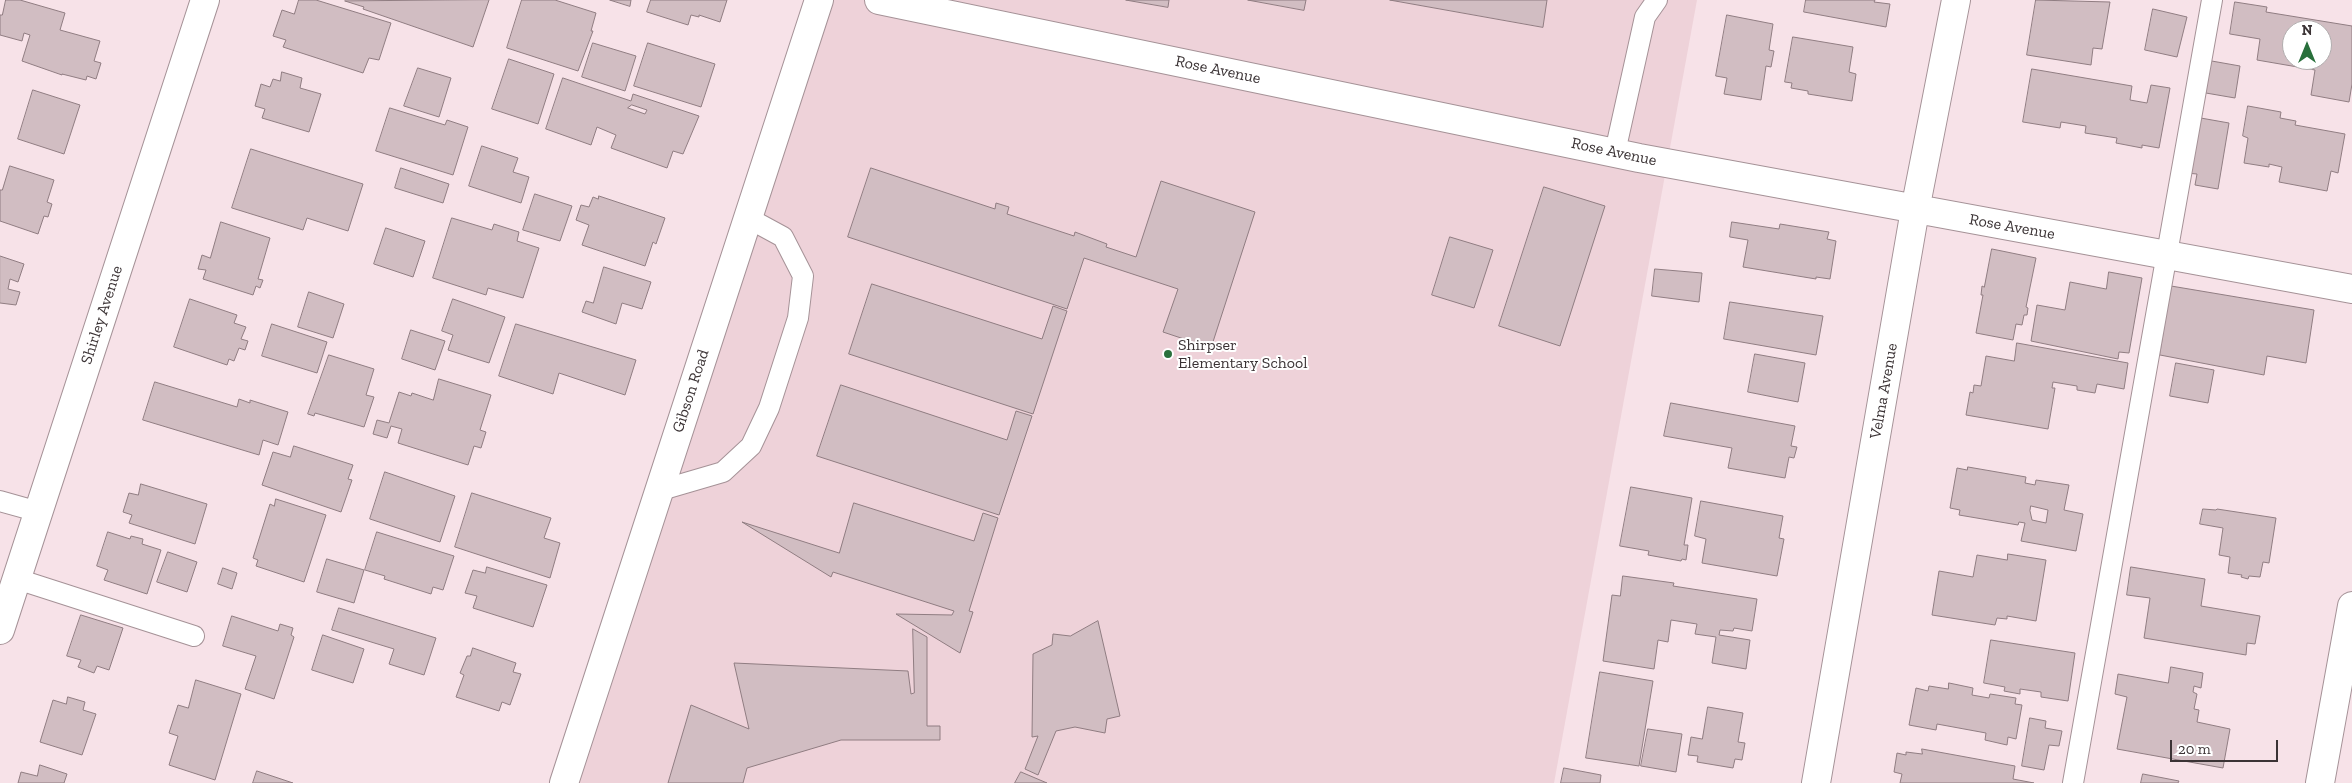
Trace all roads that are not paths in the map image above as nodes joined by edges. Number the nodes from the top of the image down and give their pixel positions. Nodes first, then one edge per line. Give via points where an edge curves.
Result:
1 (204, 0) edge
2 (818, 0) edge
3 (880, 0) edge
4 (1657, 0) edge
5 (1956, 0) edge
6 (2212, 0) edge
7 (1615, 152) junction
8 (1915, 210) junction
9 (748, 218) junction
10 (2166, 256) junction
11 (2352, 289) edge
12 (658, 491) junction
13 (0, 501) edge
14 (39, 512) junction
15 (17, 578) junction
16 (2352, 606) edge
17 (0, 630) edge
18 (194, 636) dead end
19 (564, 783) edge
20 (1816, 783) edge
21 (2073, 783) edge
22 (2320, 783) edge

1 - 14 street, Shirley Avenue
2 - 9 street, Gibson Road
3 - 7 street, Rose Avenue
4 - 7 lane via 1645,17
5 - 8 street, Velma Avenue
6 - 10 lane
7 - 8 street, Rose Avenue
8 - 10 street, Rose Avenue
8 - 20 street, Velma Avenue
9 - 12 street, Gibson Road
9 - 12 lane via 783,237 803,276 798,318 769,408 751,446 723,472
10 - 11 street, Rose Avenue
10 - 21 lane
12 - 19 street, Gibson Road
13 - 14 lane
14 - 15 street, Shirley Avenue
15 - 17 street, Shirley Avenue
15 - 18 lane
16 - 22 street

